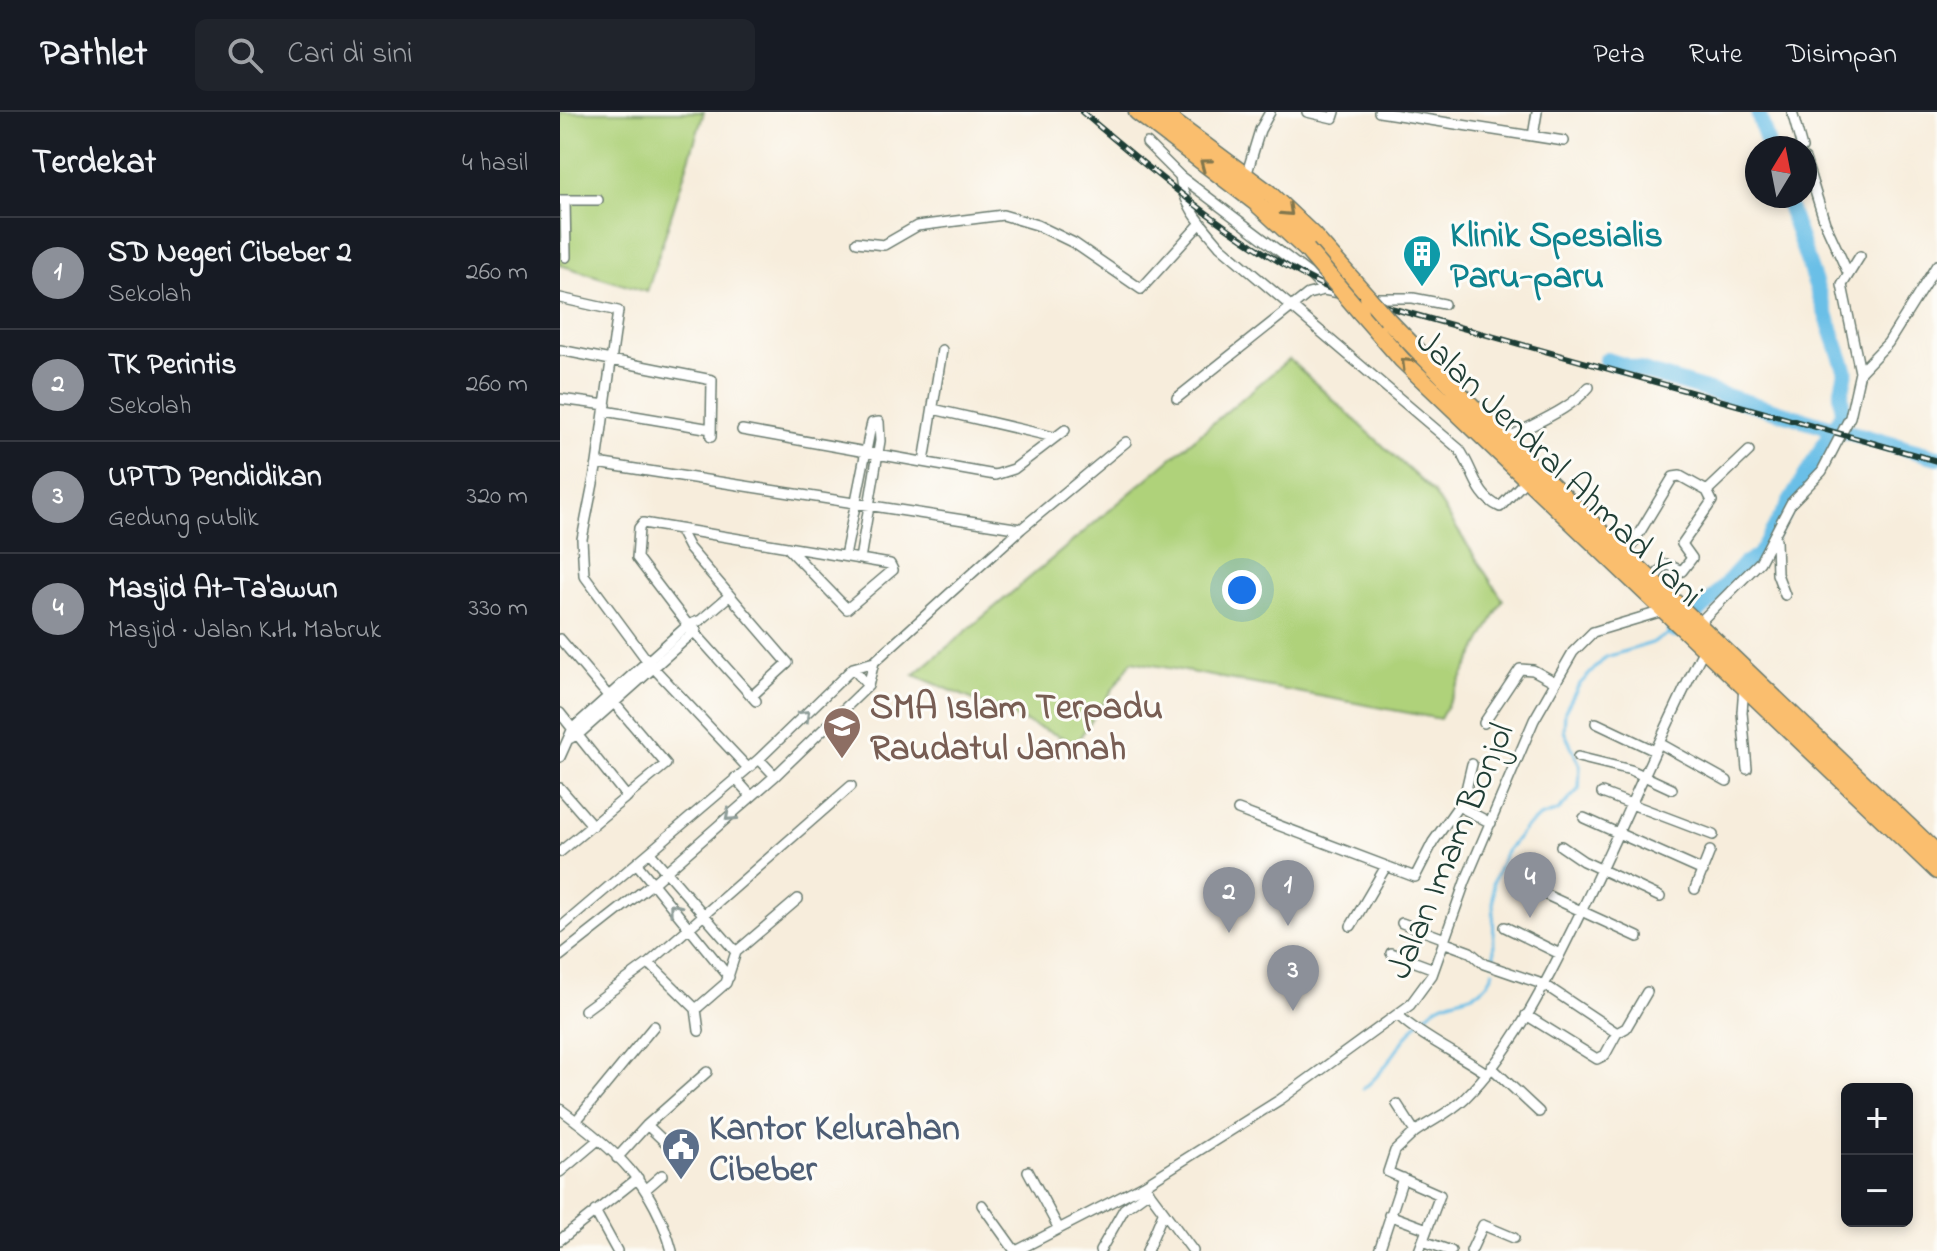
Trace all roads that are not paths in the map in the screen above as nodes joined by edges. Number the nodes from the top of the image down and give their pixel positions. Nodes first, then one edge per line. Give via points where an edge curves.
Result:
1 (1137, 112) edge
2 (1160, 112) edge
3 (1270, 112) edge
4 (1307, 112) edge
5 (1335, 112) edge
6 (1379, 112) edge
7 (1537, 112) edge
8 (1792, 112) edge
9 (1533, 136) junction
10 (1799, 136) edge
11 (1564, 141) dead end
12 (1147, 143) dead end
13 (1180, 176) junction
14 (1246, 176) junction
15 (1817, 197) edge
16 (562, 200) edge
17 (598, 200) dead end
18 (1200, 224) junction
19 (857, 242) dead end
20 (1860, 256) dead end
21 (566, 257) dead end
22 (1937, 265) edge
23 (1847, 271) junction
24 (1324, 290) junction
25 (560, 298) edge
26 (1444, 304) dead end
27 (1292, 306) junction
28 (560, 350) edge
29 (942, 350) dead end
30 (613, 359) junction
31 (1860, 372) junction
32 (1589, 387) dead end
33 (1177, 398) dead end
34 (560, 399) edge
35 (605, 408) junction
36 (933, 409) junction
37 (742, 430) dead end
38 (1065, 430) dead end
39 (1054, 437) junction
40 (1505, 440) junction
41 (1126, 442) dead end
42 (866, 451) junction
43 (1749, 451) dead end
44 (878, 453) junction
45 (924, 462) junction
46 (597, 463) junction
47 (1527, 479) junction
48 (1707, 491) junction
49 (856, 503) junction
50 (870, 505) junction
51 (679, 529) junction
52 (1021, 529) junction
53 (1776, 537) junction
54 (788, 548) junction
55 (1626, 555) junction
56 (845, 556) junction
57 (860, 559) junction
58 (1652, 580) junction
59 (1785, 595) dead end
60 (729, 596) junction
61 (1689, 623) junction
62 (692, 629) junction
63 (560, 639) edge
64 (874, 662) junction
65 (652, 666) junction
66 (853, 668) junction
67 (1555, 682) junction
68 (868, 686) junction
69 (1744, 686) junction
70 (611, 702) junction
71 (560, 713) edge
72 (1484, 723) dead end
73 (1596, 723) dead end
74 (576, 731) junction
75 (1657, 747) junction
76 (560, 757) edge
77 (1578, 757) dead end
78 (759, 759) junction
79 (1472, 764) dead end
80 (747, 767) junction
81 (1747, 769) dead end
82 (1643, 775) junction
83 (775, 776) junction
84 (735, 778) junction
85 (1727, 781) dead end
86 (851, 786) dead end
87 (560, 788) edge
88 (1672, 789) dead end
89 (1602, 793) dead end
90 (751, 796) junction
91 (627, 797) junction
92 (1630, 805) junction
93 (1460, 807) junction
94 (1238, 810) dead end
95 (1584, 818) dead end
96 (1491, 823) junction
97 (593, 826) junction
98 (1619, 835) junction
99 (1713, 835) dead end
100 (1561, 846) dead end
101 (1710, 851) dead end
102 (560, 852) edge
103 (650, 853) junction
104 (1937, 853) edge
105 (637, 864) junction
106 (1385, 868) junction
107 (1603, 870) junction
108 (667, 871) junction
109 (1703, 871) junction
110 (1937, 871) edge
111 (653, 883) junction
112 (1531, 888) dead end
113 (1695, 889) dead end
114 (1660, 897) dead end
115 (798, 899) dead end
116 (1582, 910) junction
117 (703, 915) junction
118 (1402, 923) dead end
119 (1351, 926) dead end
120 (1505, 927) dead end
121 (560, 928) edge
122 (690, 928) junction
123 (1638, 937) dead end
124 (1444, 940) junction
125 (575, 943) junction
126 (736, 952) junction
127 (1391, 953) dead end
128 (1560, 954) junction
129 (560, 956) edge
130 (649, 963) junction
131 (1434, 969) junction
132 (729, 977) junction
133 (1545, 985) junction
134 (1647, 992) dead end
135 (696, 1009) junction
136 (585, 1010) dead end
137 (1526, 1015) junction
138 (1399, 1016) junction
139 (654, 1026) dead end
140 (699, 1031) dead end
141 (1617, 1033) junction
142 (1489, 1070) junction
143 (707, 1072) dead end
144 (1397, 1104) dead end
145 (560, 1109) edge
146 (1539, 1112) dead end
147 (576, 1121) junction
148 (647, 1125) junction
149 (1415, 1132) junction
150 (598, 1140) junction
151 (667, 1144) dead end
152 (617, 1158) junction
153 (1028, 1171) dead end
154 (560, 1172) edge
155 (662, 1175) dead end
156 (638, 1178) junction
157 (1403, 1178) junction
158 (647, 1188) junction
159 (1147, 1188) junction
160 (982, 1205) dead end
161 (595, 1211) junction
162 (1163, 1213) junction
163 (1389, 1215) junction
164 (1058, 1227) junction
165 (1427, 1229) junction
166 (1514, 1238) dead end
167 (560, 1240) edge
168 (1421, 1246) edge
169 (616, 1250) edge
170 (1380, 1250) edge
171 (672, 1251) edge
172 (1015, 1251) edge
173 (1100, 1251) edge
174 (1147, 1251) edge
175 (1193, 1251) edge
176 (1391, 1251) edge
177 (1451, 1251) edge
178 (1471, 1251) edge

47 -> 1 highway, Jalan Jendral Ahmad Yani, bridge via 1402,360 1307,250 1256,203
2 - 14 highway, Jalan Jendral Ahmad Yani
3 - 14 street
4 - 5 street via 1333,118
6 - 9 street
7 - 9 street
8 - 10 street
9 - 11 street
12 - 13 street
13 - 18 street
13 - 24 street
14 -> 40 highway, Jalan Jendral Ahmad Yani, bridge via 1293,215
15 - 23 street
16 - 17 street
16 - 21 street
18 - 19 street via 1141,289 1074,243 1003,215 917,226 884,245
18 - 27 street
20 - 23 street
22 - 31 street via 1894,335
23 - 31 street via 1842,285
24 - 26 street
24 - 27 street
25 - 30 street via 618,311
27 - 33 street
27 - 47 street via 1459,449 1469,473 1494,504 1500,507
28 - 30 street
29 - 36 street
30 - 35 street
30 - 35 street via 712,380 711,433
31 - 53 street via 1850,417 1828,462 1791,503
32 - 40 street via 1565,409
34 - 35 street
35 - 46 street
36 - 39 street
36 - 45 street
37 - 42 street
38 - 39 street
39 - 45 street via 1003,475
40 - 55 highway, Jalan Jendral Ahmad Yani
41 - 52 street
42 - 44 street
42 - 44 street via 872,423 879,422
42 - 49 street
43 - 48 street
44 - 45 street
44 - 50 street
46 - 49 street
46 - 65 street via 582,539 584,575
47 - 61 highway, Jalan Jendral Ahmad Yani
48 - 55 street via 1673,477
48 - 58 street via 1710,508 1682,544 1691,563 1682,571 1666,564
49 - 50 street
49 - 56 street
50 - 52 street
50 - 57 street
51 - 54 street
51 - 60 street
51 - 62 street via 641,523 636,554
52 - 64 street
53 - 59 street via 1777,574
53 - 61 street via 1760,562
54 - 56 street
54 - 57 street via 847,609 893,570 890,564
55 - 58 highway, Jalan Jendral Ahmad Yani
56 - 57 street
58 - 61 highway, Jalan Jendral Ahmad Yani
60 - 62 street
60 - 62 street via 788,663 754,699
61 - 67 street, Jalan Imam Bonjol via 1593,632
61 - 69 highway, Jalan Jendral Ahmad Yani
61 - 75 street
61 - 104 highway, Jalan Jendral Ahmad Yani
62 - 65 street
63 - 70 street
64 - 66 street
64 - 68 street
65 - 70 street
65 - 80 street
66 - 68 street
78 -> 66 street
67 - 72 street via 1520,669
67 - 96 street, Jalan Imam Bonjol
68 - 83 street
69 - 81 street
69 - 110 highway, Jalan Jendral Ahmad Yani
70 - 74 street
70 - 91 street via 668,767
71 - 74 street
73 - 75 street
74 - 76 street
74 - 91 street
75 - 82 street
75 - 85 street
77 - 82 street
78 - 80 street
78 - 83 street
79 - 93 street
80 - 84 street
82 - 88 street
82 - 92 street
83 - 90 street
84 - 90 street
84 - 103 street
86 - 117 street
87 - 97 street
89 - 92 street
90 -> 108 street
91 - 97 street
92 - 98 street
92 - 99 street
93 - 96 street
93 - 106 street via 1415,877
94 - 106 street
95 - 98 street
96 - 124 street, Jalan Imam Bonjol
97 - 102 street
98 - 107 street
98 - 109 street
100 - 107 street
101 - 109 street
103 - 105 street
103 - 108 street
105 - 111 street
105 - 121 street
106 - 119 street
107 - 114 street
107 - 116 street
108 - 111 street
108 - 117 street
109 - 113 street
122 -> 111 street
111 - 125 street
112 - 116 street
115 - 126 street
116 - 123 street
116 - 128 street
117 - 122 street
117 - 126 street
118 - 124 street
120 - 128 street
121 - 125 street
122 - 130 street
122 - 132 street
124 - 131 street, Jalan Imam Bonjol
124 - 133 street via 1484,964
125 - 129 street
126 - 132 street
127 - 131 street
128 - 133 street
130 - 135 street
130 - 136 street
131 - 138 street, Jalan Imam Bonjol
132 - 135 street
133 - 137 street
133 - 141 street
134 - 141 street via 1626,1028
135 - 140 street
137 - 141 street via 1599,1060
137 - 142 street
138 - 142 street via 1415,1031
138 - 159 street, Jalan Imam Bonjol
139 - 147 street
142 - 146 street
142 - 149 street via 1447,1113
143 - 148 street
144 - 149 street
145 - 147 street
147 - 150 street
148 - 151 street
148 - 152 street
149 - 157 street via 1388,1165 1388,1172
150 - 152 street
150 - 154 street
152 - 156 street
153 - 164 street
155 - 158 street
156 - 158 street
156 - 161 street
157 - 163 street
157 - 165 street via 1440,1195
158 - 171 street
159 - 162 street
159 - 164 street, Jalan Imam Bonjol
159 - 173 street via 1124,1209
160 - 172 street
161 - 167 street
161 - 169 street
162 - 174 street
162 - 175 street
163 - 165 street
163 - 170 street
164 - 172 street, Jalan Imam Bonjol
165 - 168 street
166 - 178 street via 1483,1225
168 - 177 street
170 - 176 street

